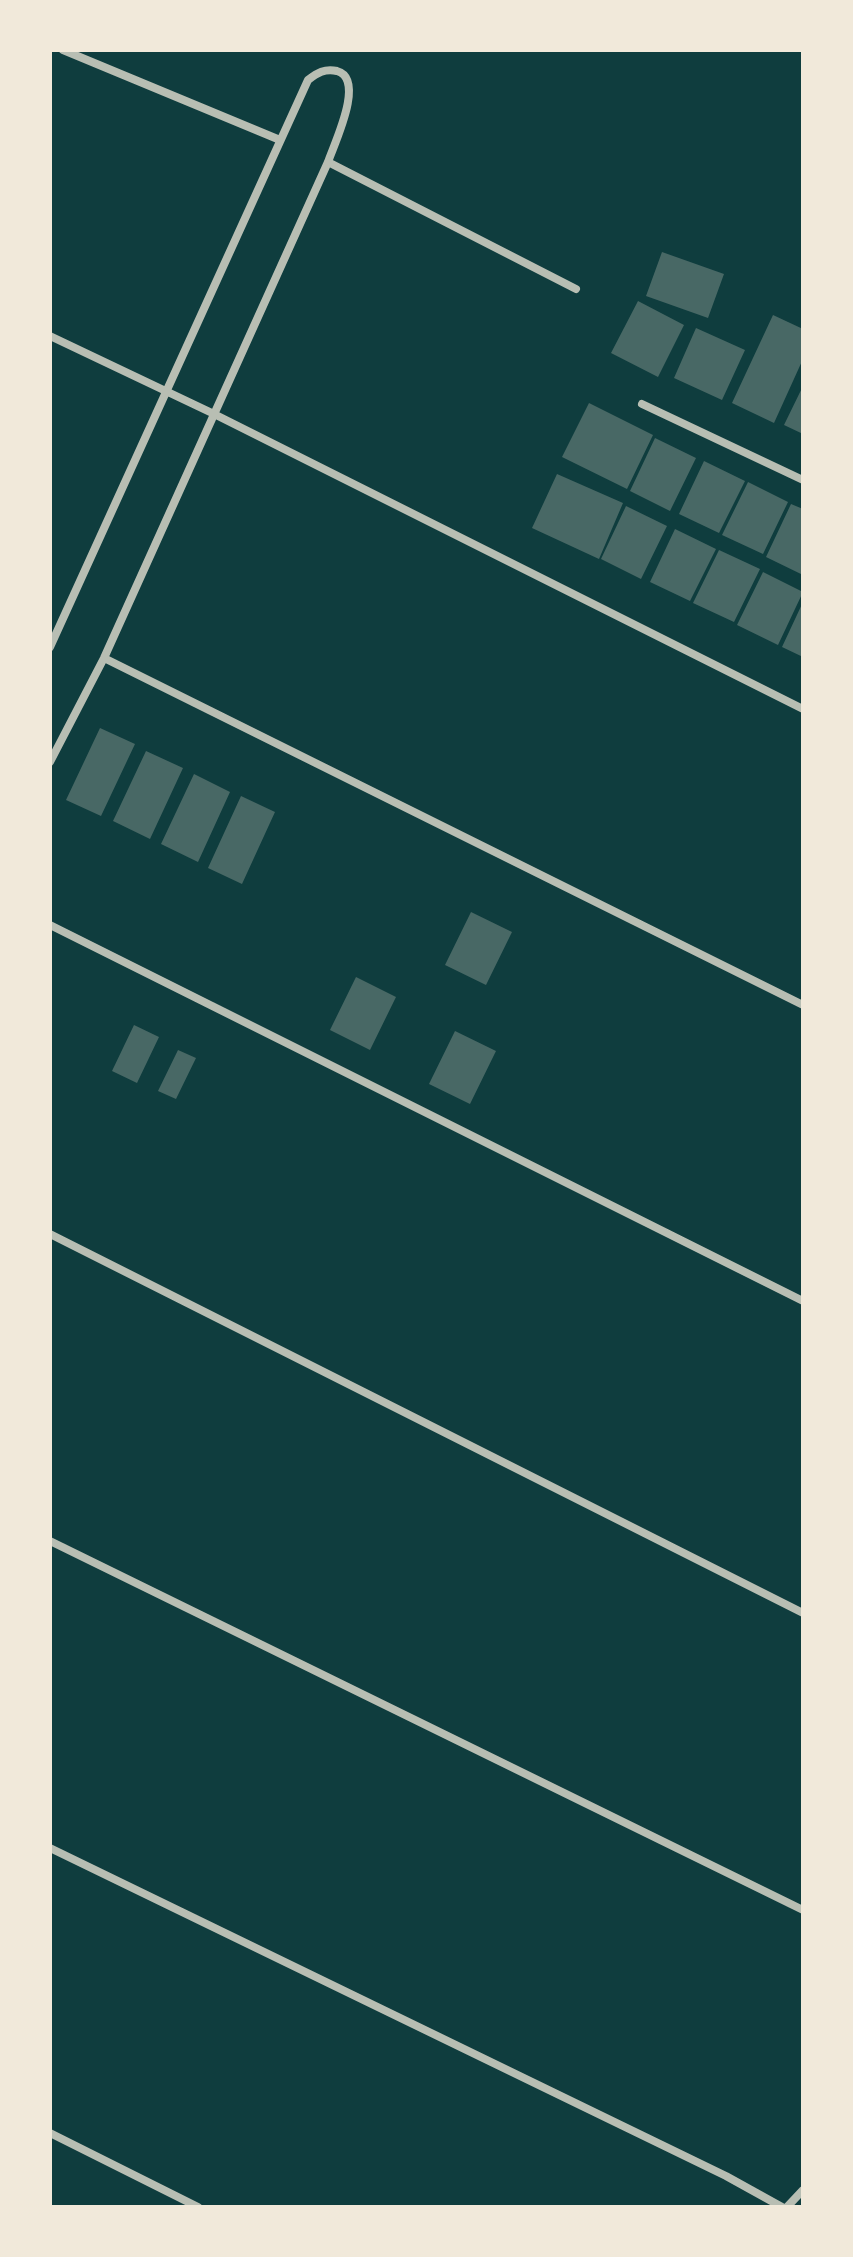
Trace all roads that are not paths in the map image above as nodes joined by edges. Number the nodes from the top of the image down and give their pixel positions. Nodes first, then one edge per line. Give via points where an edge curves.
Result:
1 (63, 50) edge
2 (280, 140) junction
3 (328, 162) junction
4 (576, 289) dead end
5 (50, 336) edge
6 (165, 391) junction
7 (642, 404) dead end
8 (212, 413) junction
9 (803, 480) edge
10 (53, 634) edge
11 (50, 647) edge
12 (104, 658) junction
13 (803, 709) edge
14 (50, 762) edge
15 (50, 925) edge
16 (803, 1005) edge
17 (50, 1234) edge
18 (803, 1301) edge
19 (50, 1541) edge
20 (803, 1613) edge
21 (50, 1848) edge
22 (803, 1910) edge
23 (50, 2133) edge
24 (803, 2190) edge
25 (198, 2207) edge
26 (784, 2207) edge

1 - 2 street
2 - 3 street via 308,80 320,71 344,74 350,99
2 - 6 street
3 - 4 street
3 - 8 street
5 - 6 street
6 - 8 street
6 - 10 street
7 - 9 street
8 - 12 street
8 - 13 street
10 - 11 street
12 - 14 street
12 - 16 street
15 - 18 street
17 - 20 street
19 - 22 street
21 - 26 street
23 - 25 street
24 - 26 street

